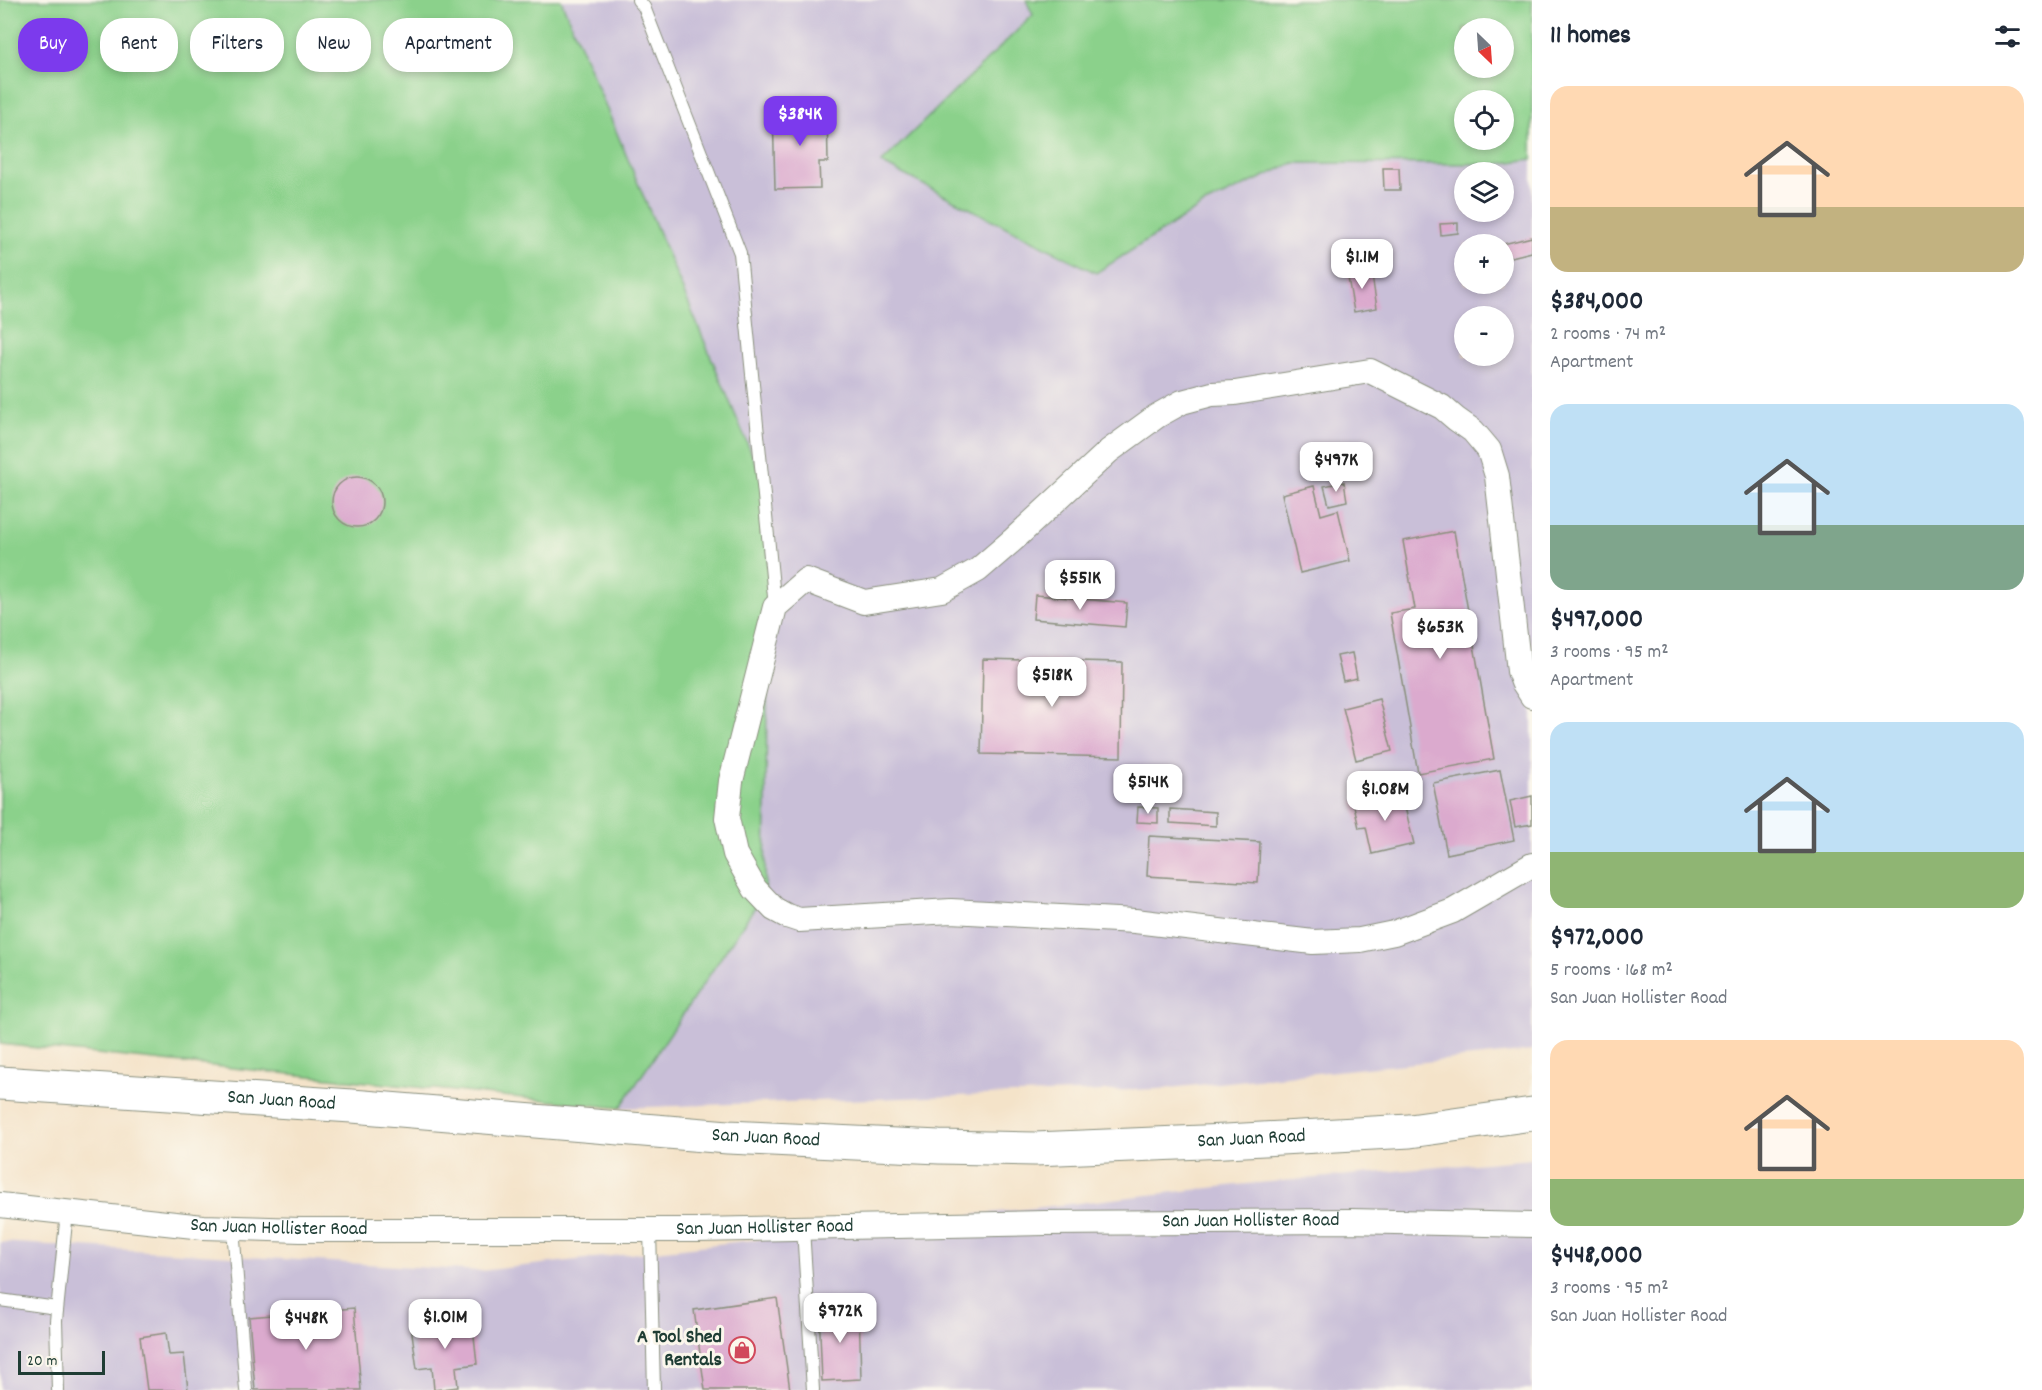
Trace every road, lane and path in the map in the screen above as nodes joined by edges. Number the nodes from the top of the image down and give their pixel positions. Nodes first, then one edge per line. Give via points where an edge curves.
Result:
1 (638, 0) edge
2 (775, 607) junction
3 (1532, 696) edge
4 (1532, 865) edge
5 (0, 1083) edge
6 (1532, 1114) edge
7 (0, 1204) edge
8 (67, 1212) junction
9 (1532, 1225) edge
10 (233, 1228) junction
11 (803, 1228) junction
12 (650, 1230) junction
13 (0, 1300) edge
14 (57, 1308) junction
15 (58, 1390) edge
16 (246, 1390) edge
17 (654, 1390) edge
18 (813, 1390) edge

1 - 2 lane via 740,253
2 - 3 street via 806,580 864,602 942,590 978,570 1109,451 1182,402 1212,394 1370,371 1442,406 1489,450 1497,476 1519,671
2 - 4 street via 731,781 727,818 735,854 754,889 787,916 814,920 951,911 1135,921 1313,942 1360,940 1394,933 1453,911
5 - 6 main road, San Juan Road via 352,1106 728,1137 1035,1149 1410,1131
7 - 8 street, San Juan Hollister Road
8 - 10 street, San Juan Hollister Road
8 - 14 lane
9 - 11 street, San Juan Hollister Road via 1350,1221
10 - 12 street, San Juan Hollister Road
10 - 16 lane
11 - 12 street, San Juan Hollister Road
11 - 18 lane
12 - 17 lane
13 - 14 lane
14 - 15 lane

